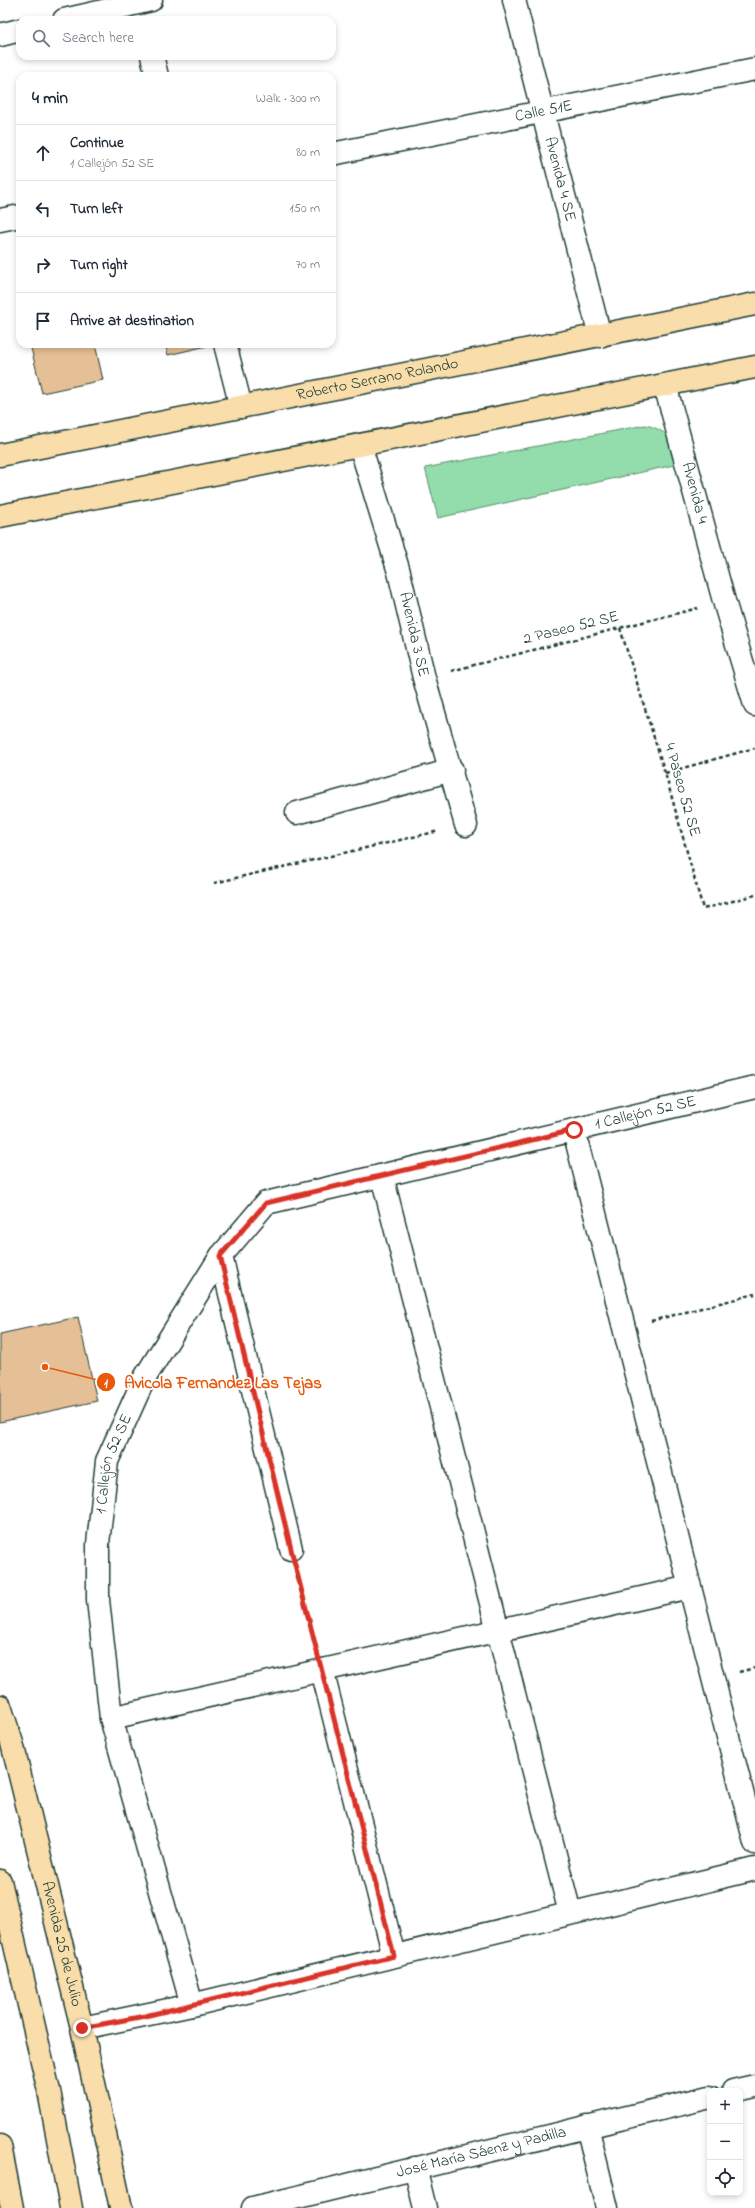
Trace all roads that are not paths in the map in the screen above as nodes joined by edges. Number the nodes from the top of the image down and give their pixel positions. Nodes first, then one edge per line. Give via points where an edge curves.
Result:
1 (514, 0) edge
2 (143, 6) edge
3 (87, 16) edge
4 (16, 31) edge
5 (0, 35) edge
6 (153, 60) edge
7 (755, 69) edge
8 (156, 72) edge
9 (542, 112) junction
10 (336, 153) edge
11 (16, 217) edge
12 (0, 220) edge
13 (755, 304) edge
14 (600, 336) junction
15 (226, 348) edge
16 (755, 366) edge
17 (665, 385) junction
18 (241, 407) junction
19 (360, 445) junction
20 (0, 455) edge
21 (4, 515) edge
22 (755, 705) edge
23 (452, 770) junction
24 (297, 813) dead end
25 (466, 825) road end
26 (755, 1087) edge
27 (574, 1130) junction
28 (382, 1176) junction
29 (220, 1256) junction
30 (291, 1549) road end
31 (690, 1587) junction
32 (498, 1630) junction
33 (322, 1670) junction
34 (0, 1706) edge
35 (110, 1718) junction
36 (755, 1843) edge
37 (755, 1869) edge
38 (0, 1881) edge
39 (570, 1913) junction
40 (394, 1956) junction
41 (192, 2005) junction
42 (82, 2028) junction
43 (755, 2086) edge
44 (743, 2089) edge
45 (707, 2097) edge
46 (587, 2126) junction
47 (0, 2146) edge
48 (414, 2168) junction
49 (12, 2208) edge
50 (71, 2208) edge
51 (121, 2208) edge
52 (253, 2208) edge
53 (425, 2208) edge
54 (607, 2208) edge

1 - 9 street, Avenida 4 SE
2 - 3 street
4 - 5 street
6 - 8 street
7 - 9 street, Calle 51E
9 - 10 street, Calle 51E
9 - 14 street, Avenida 4 SE
11 - 12 street
13 - 14 main road, Roberto Serrano Rolando
14 - 18 main road, Roberto Serrano Rolando
15 - 18 street
16 - 17 main road
17 - 19 main road
17 - 22 street, Avenida 4
18 - 20 main road, Roberto Serrano Rolando
19 - 21 main road
19 - 23 street, Avenida 3 SE via 399,572 424,678
23 - 24 street
23 - 25 street, Avenida 3 SE
26 - 27 street, 1 Callejón 52 SE
27 - 28 street, 1 Callejón 52 SE
27 - 31 street
28 - 29 street, 1 Callejón 52 SE via 266,1203
28 - 32 street
29 - 30 street
29 - 35 street, 1 Callejón 52 SE via 144,1379 107,1461 98,1544 98,1600
31 - 32 street
31 - 36 street
32 - 33 street
32 - 39 street
33 - 35 street
33 - 40 street
34 - 42 main road, Avenida 25 de Julio via 12,1743
35 - 41 street, 1 Callejón 52 SE
37 - 39 street
38 - 50 main road via 49,2091
39 - 40 street
40 - 41 street
41 - 42 street
42 - 51 main road, Avenida 25 de Julio
43 - 44 street
45 - 46 street, José María Sáenz y Padilla
46 - 48 street, José María Sáenz y Padilla
46 - 54 street
47 - 49 main road
48 - 52 street, José María Sáenz y Padilla
48 - 53 street

